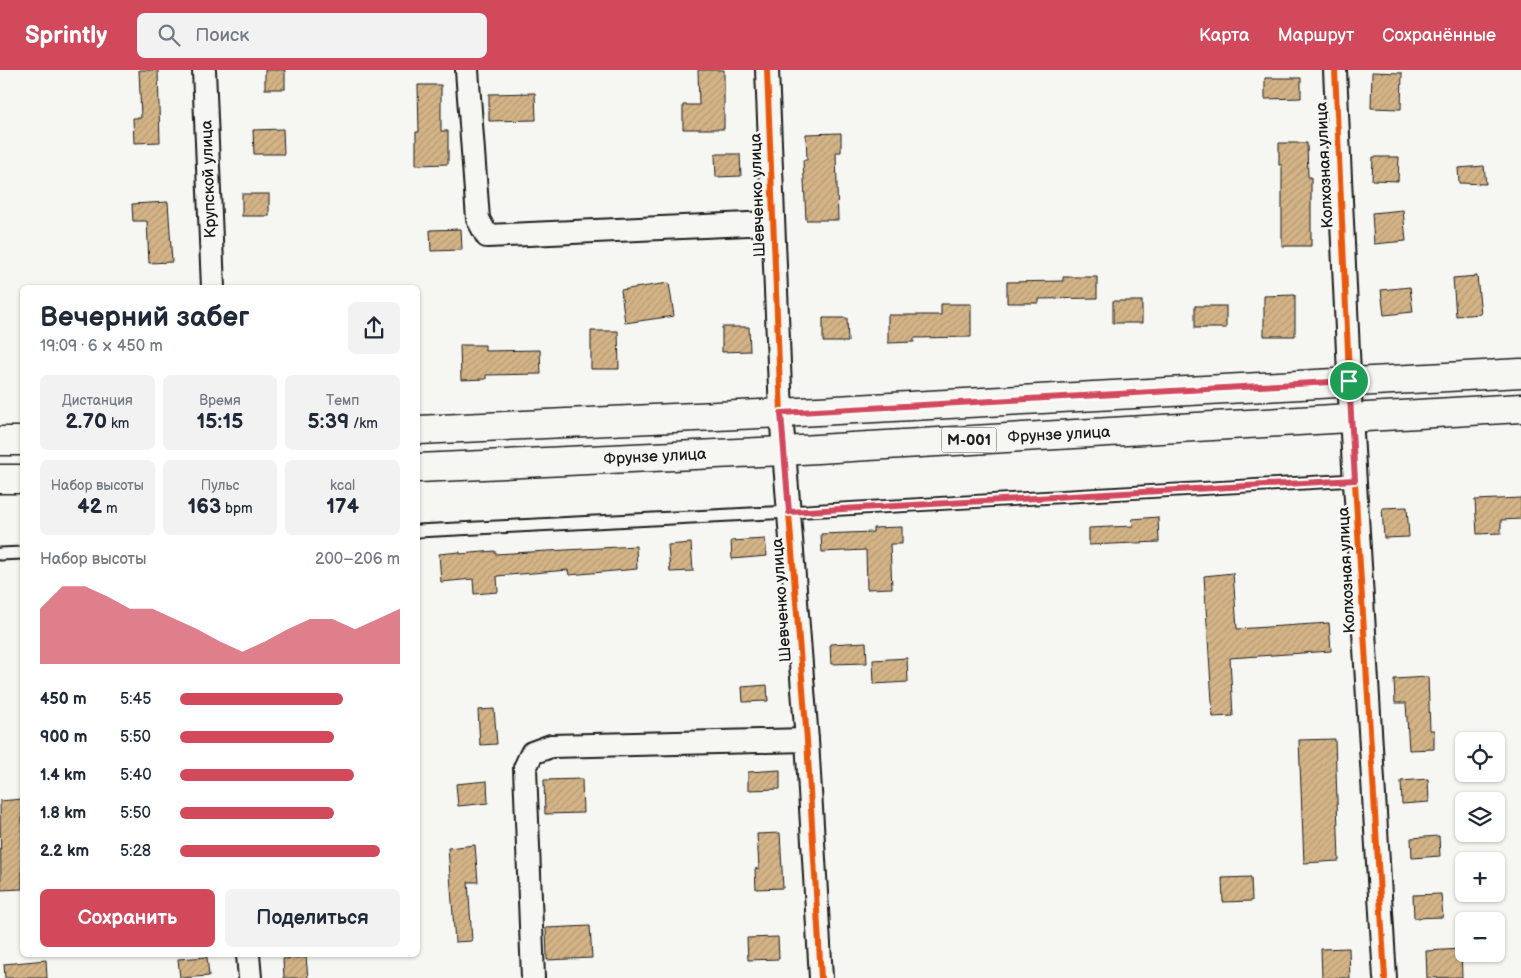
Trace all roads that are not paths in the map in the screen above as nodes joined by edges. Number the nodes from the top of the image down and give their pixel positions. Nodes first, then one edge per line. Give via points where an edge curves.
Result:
1 (204, 70) edge
2 (467, 70) edge
3 (767, 70) edge
4 (1335, 70) edge
5 (772, 223) junction
6 (213, 285) edge
7 (1521, 373) edge
8 (1349, 381) junction
9 (1521, 408) edge
10 (781, 413) junction
11 (1351, 417) junction
12 (420, 430) edge
13 (0, 441) edge
14 (20, 441) edge
15 (783, 451) junction
16 (420, 468) edge
17 (0, 479) edge
18 (20, 479) edge
19 (1355, 480) junction
20 (789, 512) junction
21 (420, 530) edge
22 (20, 553) edge
23 (0, 554) edge
24 (807, 740) junction
25 (248, 957) edge
26 (250, 978) edge
27 (533, 978) edge
28 (821, 978) edge
29 (1385, 978) edge

1 - 6 street, Крупской улица
2 - 5 street via 478,219 488,236
3 - 5 street, Шевченко улица
4 - 8 street, Колхозная улица
5 - 10 street, Шевченко улица
7 - 8 main road, M-001
8 - 10 main road, M-001
8 - 11 street, Колхозная улица
9 - 11 main road, Фрунзе улица / M-001
10 - 12 main road, M-001
10 - 15 street, Шевченко улица
11 - 15 main road, Фрунзе улица / M-001
11 - 19 street, Колхозная улица
13 - 14 main road
15 - 16 main road, Фрунзе улица / M-001
15 - 20 street, Шевченко улица
17 - 18 main road
19 - 20 lane
19 - 29 street, Колхозная улица
20 - 21 lane
20 - 24 street, Шевченко улица
22 - 23 lane
24 - 27 street via 551,746 532,753 525,768
24 - 28 street, Шевченко улица
25 - 26 street

